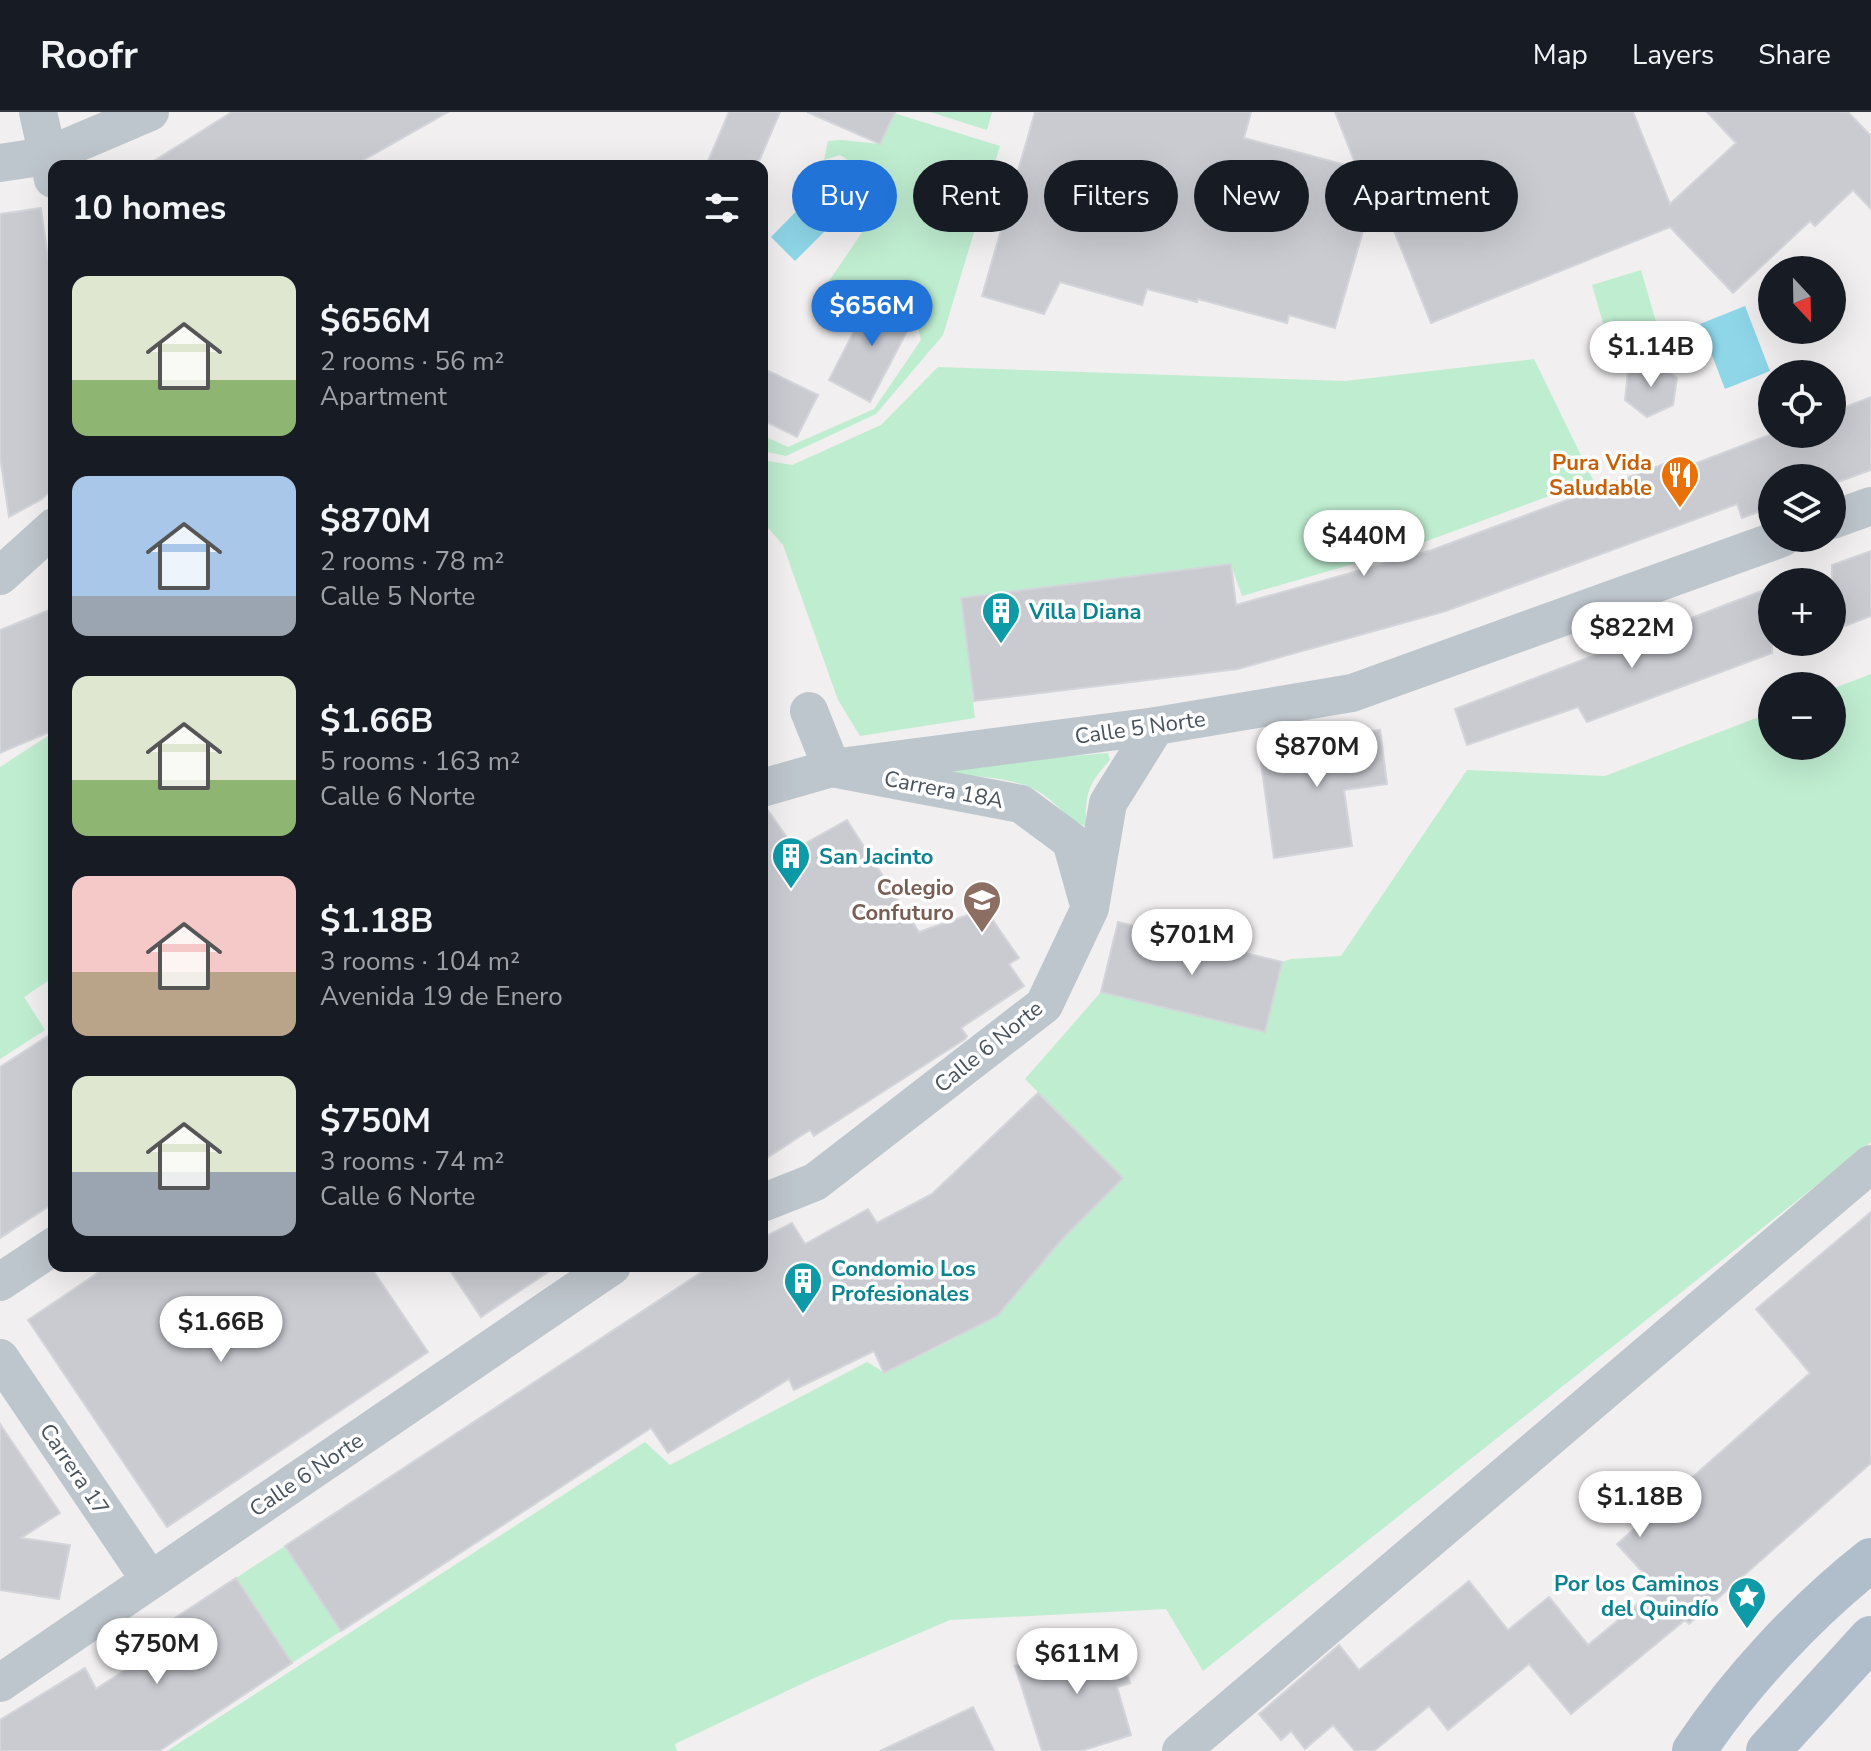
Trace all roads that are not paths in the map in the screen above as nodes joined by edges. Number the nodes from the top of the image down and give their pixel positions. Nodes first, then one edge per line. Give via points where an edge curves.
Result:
1 (38, 112) edge
2 (150, 112) edge
3 (48, 160) edge
4 (66, 160) edge
5 (0, 163) edge
6 (48, 169) edge
7 (1871, 506) edge
8 (1846, 515) edge
9 (48, 532) edge
10 (1758, 547) edge
11 (0, 576) edge
12 (809, 711) dead end
13 (1156, 726) junction
14 (832, 768) junction
15 (768, 786) edge
16 (1090, 908) junction
17 (1871, 1164) edge
18 (768, 1201) edge
19 (48, 1250) edge
20 (603, 1272) edge
21 (0, 1282) edge
22 (0, 1358) edge
23 (1871, 1560) edge
24 (150, 1580) junction
25 (1871, 1638) edge
26 (0, 1683) edge
27 (1181, 1751) edge
28 (1694, 1751) edge
29 (1768, 1751) edge

1 - 3 street
2 - 4 street
5 - 6 street
7 - 8 street
9 - 11 street
10 - 13 street, Calle 5 Norte via 1352,693
12 - 14 street
13 - 14 street, Calle 5 Norte
13 - 16 street, Calle 6 Norte via 1108,803
14 - 15 street, Calle 5 Norte
14 - 16 street, Carrera 18A via 1021,804 1071,841
16 - 18 street, Calle 6 Norte via 1044,1005 815,1182
17 - 27 street
19 - 21 street
20 - 24 street, Calle 6 Norte
22 - 24 street, Carrera 17
23 - 28 main road via 1831,1591 1726,1704
24 - 26 street, Calle 6 Norte
25 - 29 main road

